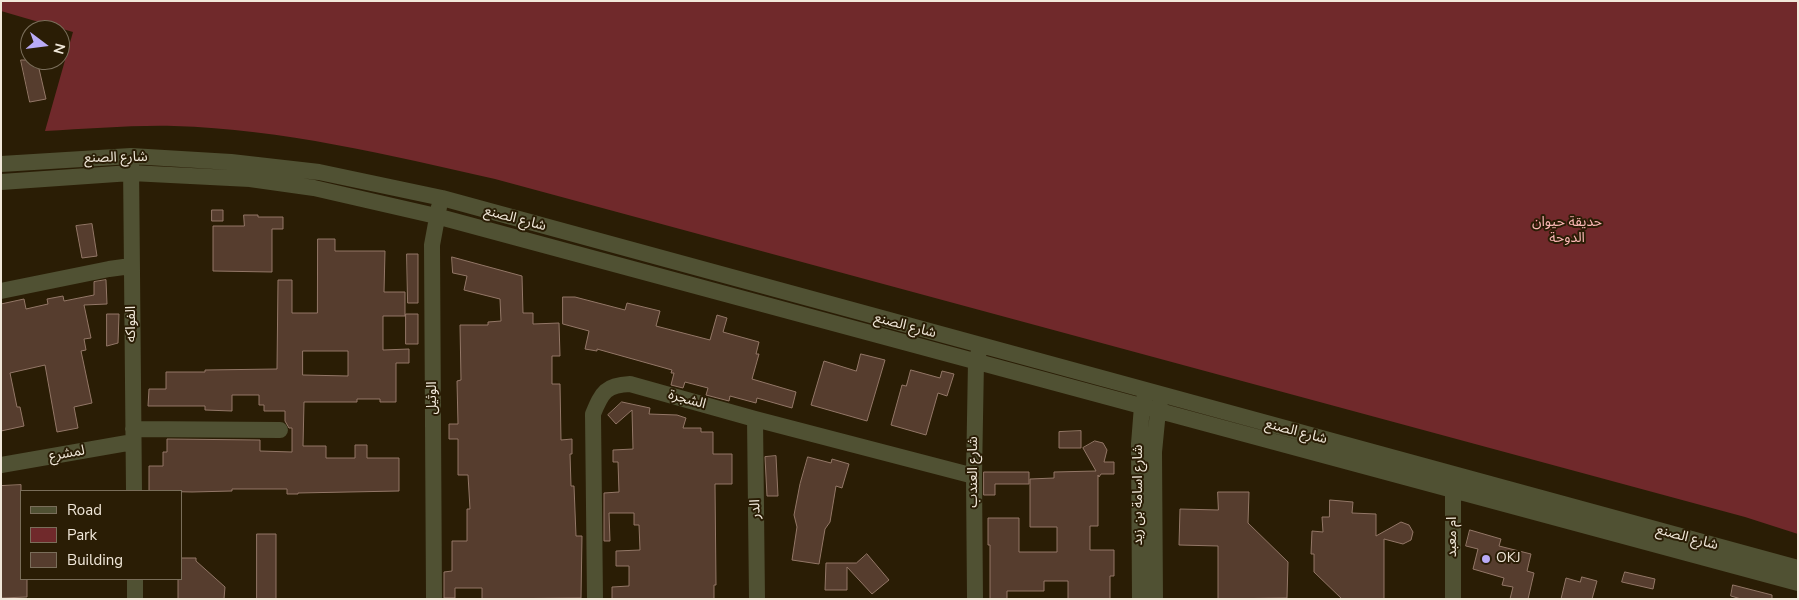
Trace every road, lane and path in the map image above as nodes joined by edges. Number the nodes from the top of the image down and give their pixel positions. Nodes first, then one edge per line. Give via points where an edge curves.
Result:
1 (1, 154) edge
2 (131, 156) junction
3 (8, 163) edge
4 (131, 173) junction
5 (1, 182) edge
6 (442, 198) junction
7 (436, 216) junction
8 (649, 256) junction
9 (131, 266) junction
10 (644, 272) junction
11 (1, 291) edge
12 (979, 354) junction
13 (1144, 399) junction
14 (1160, 403) junction
15 (755, 420) junction
16 (280, 430) dead end
17 (133, 436) junction
18 (1, 465) edge
19 (974, 476) junction
20 (1455, 482) junction
21 (134, 490) edge
22 (1798, 568) edge
23 (135, 580) edge
24 (1798, 583) edge
25 (135, 599) edge
26 (434, 599) edge
27 (595, 599) edge
28 (757, 599) edge
29 (975, 599) edge
30 (1140, 599) edge
31 (1155, 599) edge
32 (1453, 599) edge

1 - 3 street
2 - 3 street, شارع الصنع
2 - 4 street, الفواكه
2 - 6 street, شارع الصنع via 231,162 319,172
4 - 5 street, شارع الصنع
4 - 7 street, شارع الصنع via 250,179 305,187
4 - 9 street, الفواكه
6 - 7 street, الوثيل
6 - 8 street, شارع الصنع
7 - 10 street, شارع الصنع
7 - 26 street, الوثيل via 432,245
8 - 10 street
8 - 12 street, شارع الصنع
9 - 11 street
9 - 17 street, الفواكه
10 - 12 street, شارع الصنع
12 - 13 street, شارع الصنع
12 - 19 street, شارع العندب
13 - 14 street, شارع الصنع
13 - 30 street, شارع اسامة بن زيد via 1138,444
14 - 20 street, شارع الصنع
14 - 31 street, شارع اسامة بن زيد via 1154,452
15 - 19 street, الشجرة
15 - 27 street, الشجرة via 630,384 607,388 594,414
15 - 28 street, الدر
16 - 17 street, لمشرع
17 - 18 street, لمشرع
17 - 21 street, الفواكه
19 - 29 street, شارع العندب
20 - 22 street, شارع الصنع
20 - 24 street, شارع الصنع
20 - 32 street, ام معبد
23 - 25 street

